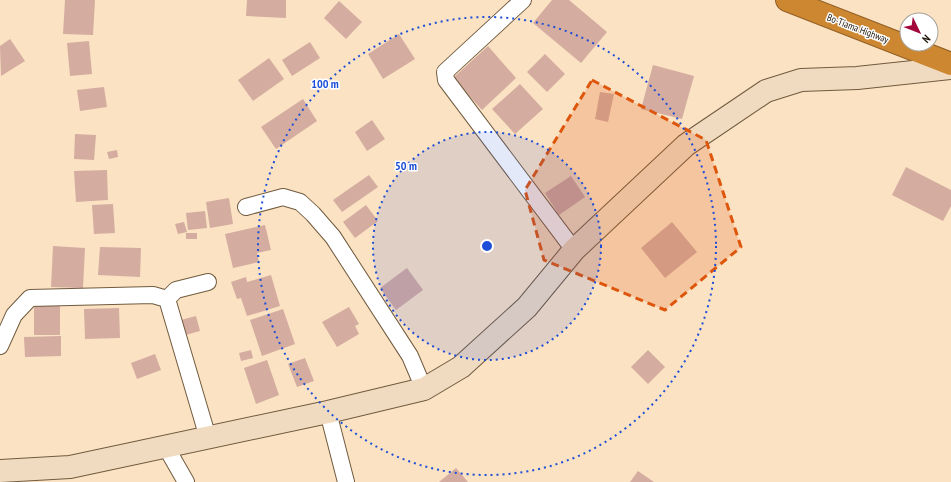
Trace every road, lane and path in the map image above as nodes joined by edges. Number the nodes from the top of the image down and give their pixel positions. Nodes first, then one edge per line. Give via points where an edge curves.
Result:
1 (523, 0) edge
2 (787, 0) edge
3 (951, 64) edge
4 (951, 68) edge
5 (246, 207) dead end
6 (574, 250) junction
7 (208, 282) dead end
8 (166, 299) junction
9 (0, 346) edge
10 (424, 389) junction
11 (328, 412) junction
12 (208, 438) junction
13 (166, 447) junction
14 (0, 471) edge
15 (186, 482) edge
16 (346, 482) edge

1 - 6 street via 445,72 446,80
2 - 3 highway, Bo-Tiama Highway
4 - 6 street via 857,78 801,80 766,91 686,145
5 - 10 street via 283,197 300,202 313,214 333,237 410,356
6 - 10 street via 526,307 461,367
7 - 8 street via 176,290
8 - 9 street via 153,295 30,298 14,314
8 - 12 street
10 - 11 street
11 - 12 street
11 - 16 street
12 - 13 street
13 - 14 street via 70,467
13 - 15 street

